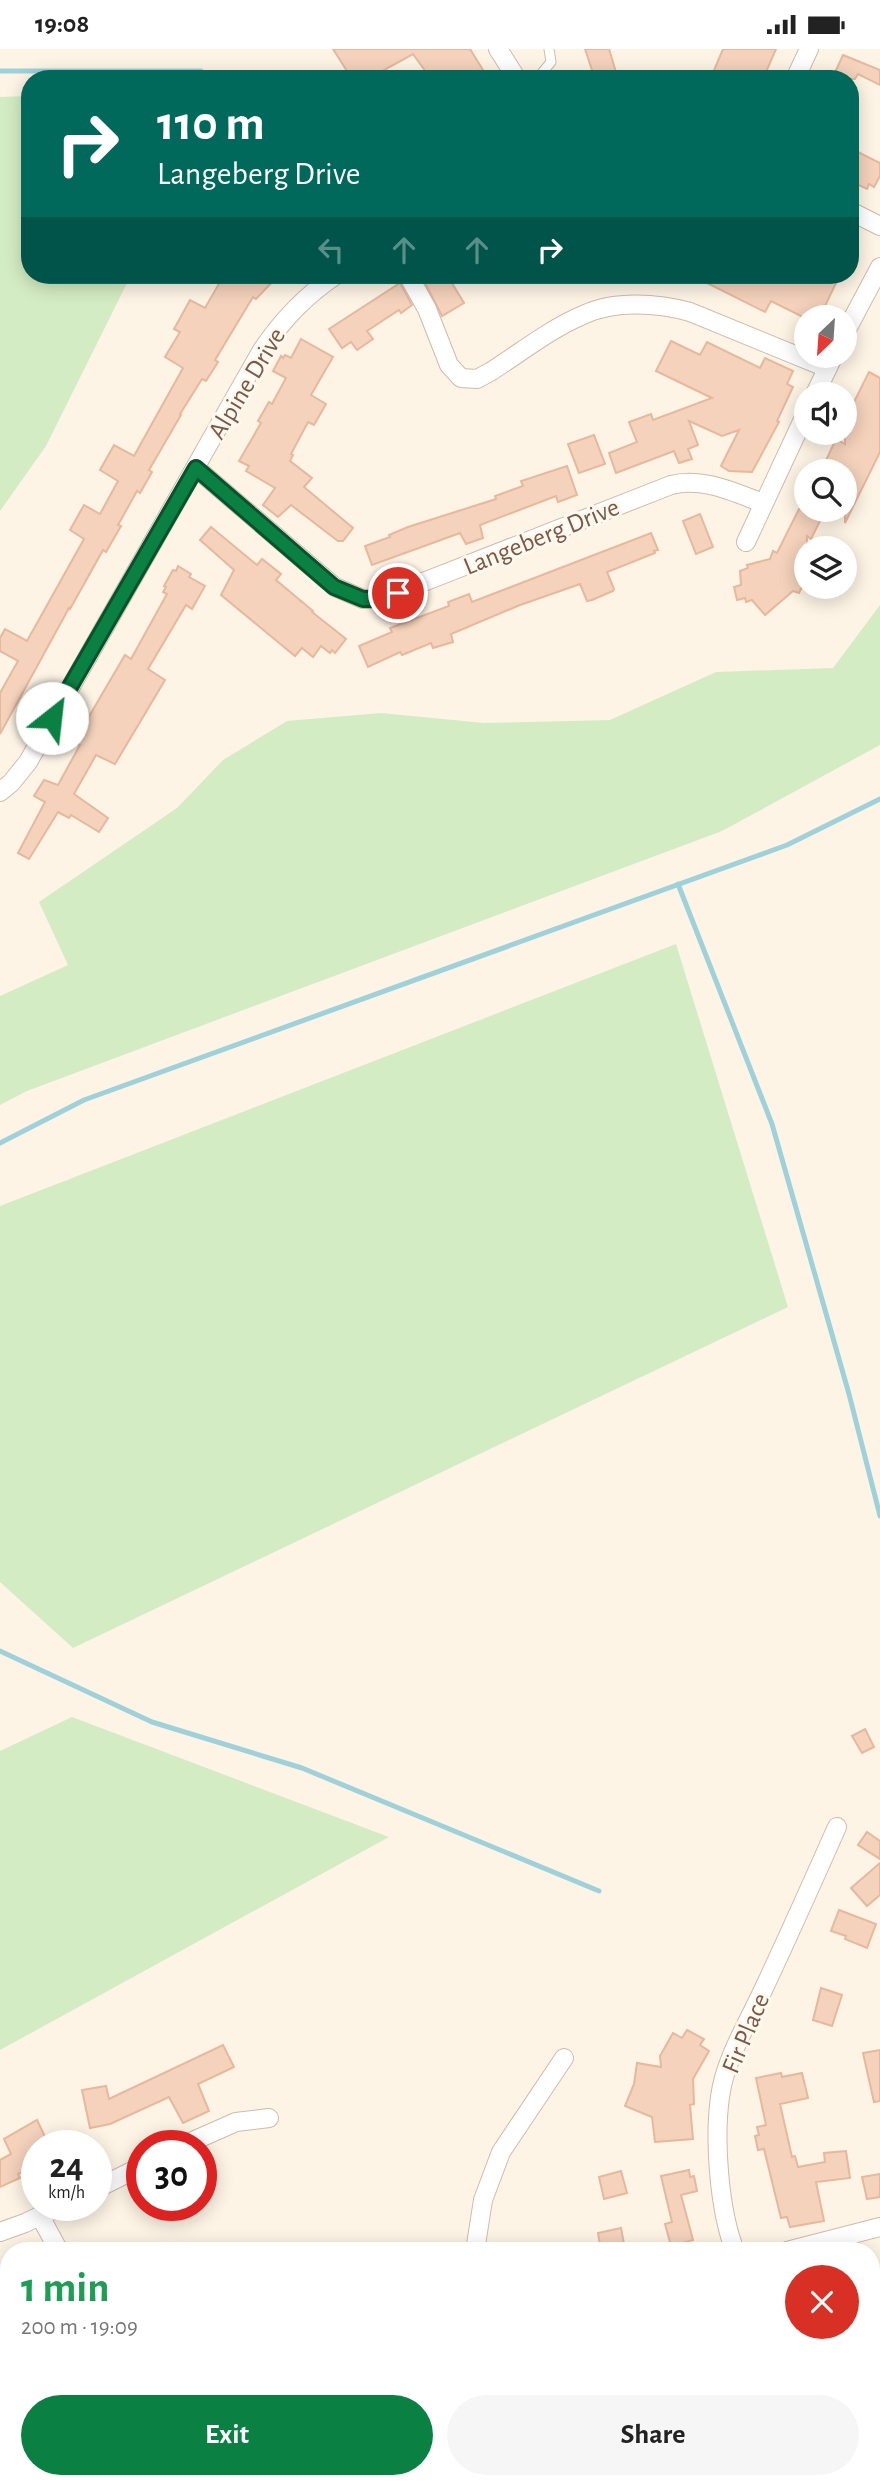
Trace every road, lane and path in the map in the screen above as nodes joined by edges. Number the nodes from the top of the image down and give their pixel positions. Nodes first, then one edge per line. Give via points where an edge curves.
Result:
1 (498, 49) edge
2 (549, 49) edge
3 (809, 49) edge
4 (511, 70) edge
5 (544, 70) edge
6 (799, 70) edge
7 (859, 216) edge
8 (880, 226) edge
9 (880, 267) edge
10 (324, 284) edge
11 (413, 284) edge
12 (858, 308) edge
13 (794, 348) edge
14 (794, 438) edge
15 (196, 468) junction
16 (763, 503) junction
17 (746, 542) dead end
18 (0, 793) edge
19 (837, 1827) dead end
20 (564, 2058) dead end
21 (269, 2118) dead end
22 (217, 2130) edge
23 (29, 2221) edge
24 (42, 2221) edge
25 (880, 2227) edge
26 (0, 2232) edge
27 (54, 2242) edge
28 (476, 2242) edge
29 (732, 2242) edge
30 (822, 2242) edge

1 - 4 street
2 - 5 lane via 551,62
3 - 6 street
7 - 8 street
9 - 12 street
10 - 15 street, Alpine Drive via 279,324
11 - 13 street via 449,365 468,380 490,372 583,314 603,308 670,306
14 - 16 street
15 - 16 street, Langeberg Drive via 311,569 334,587 363,599 398,593 684,481
15 - 18 street, Alpine Drive via 28,762
16 - 17 street
19 - 29 street, Fir Place via 736,2048 720,2097 722,2206
20 - 28 street via 501,2151 483,2200
21 - 22 street via 236,2122
23 - 26 street
24 - 27 street
25 - 30 street

